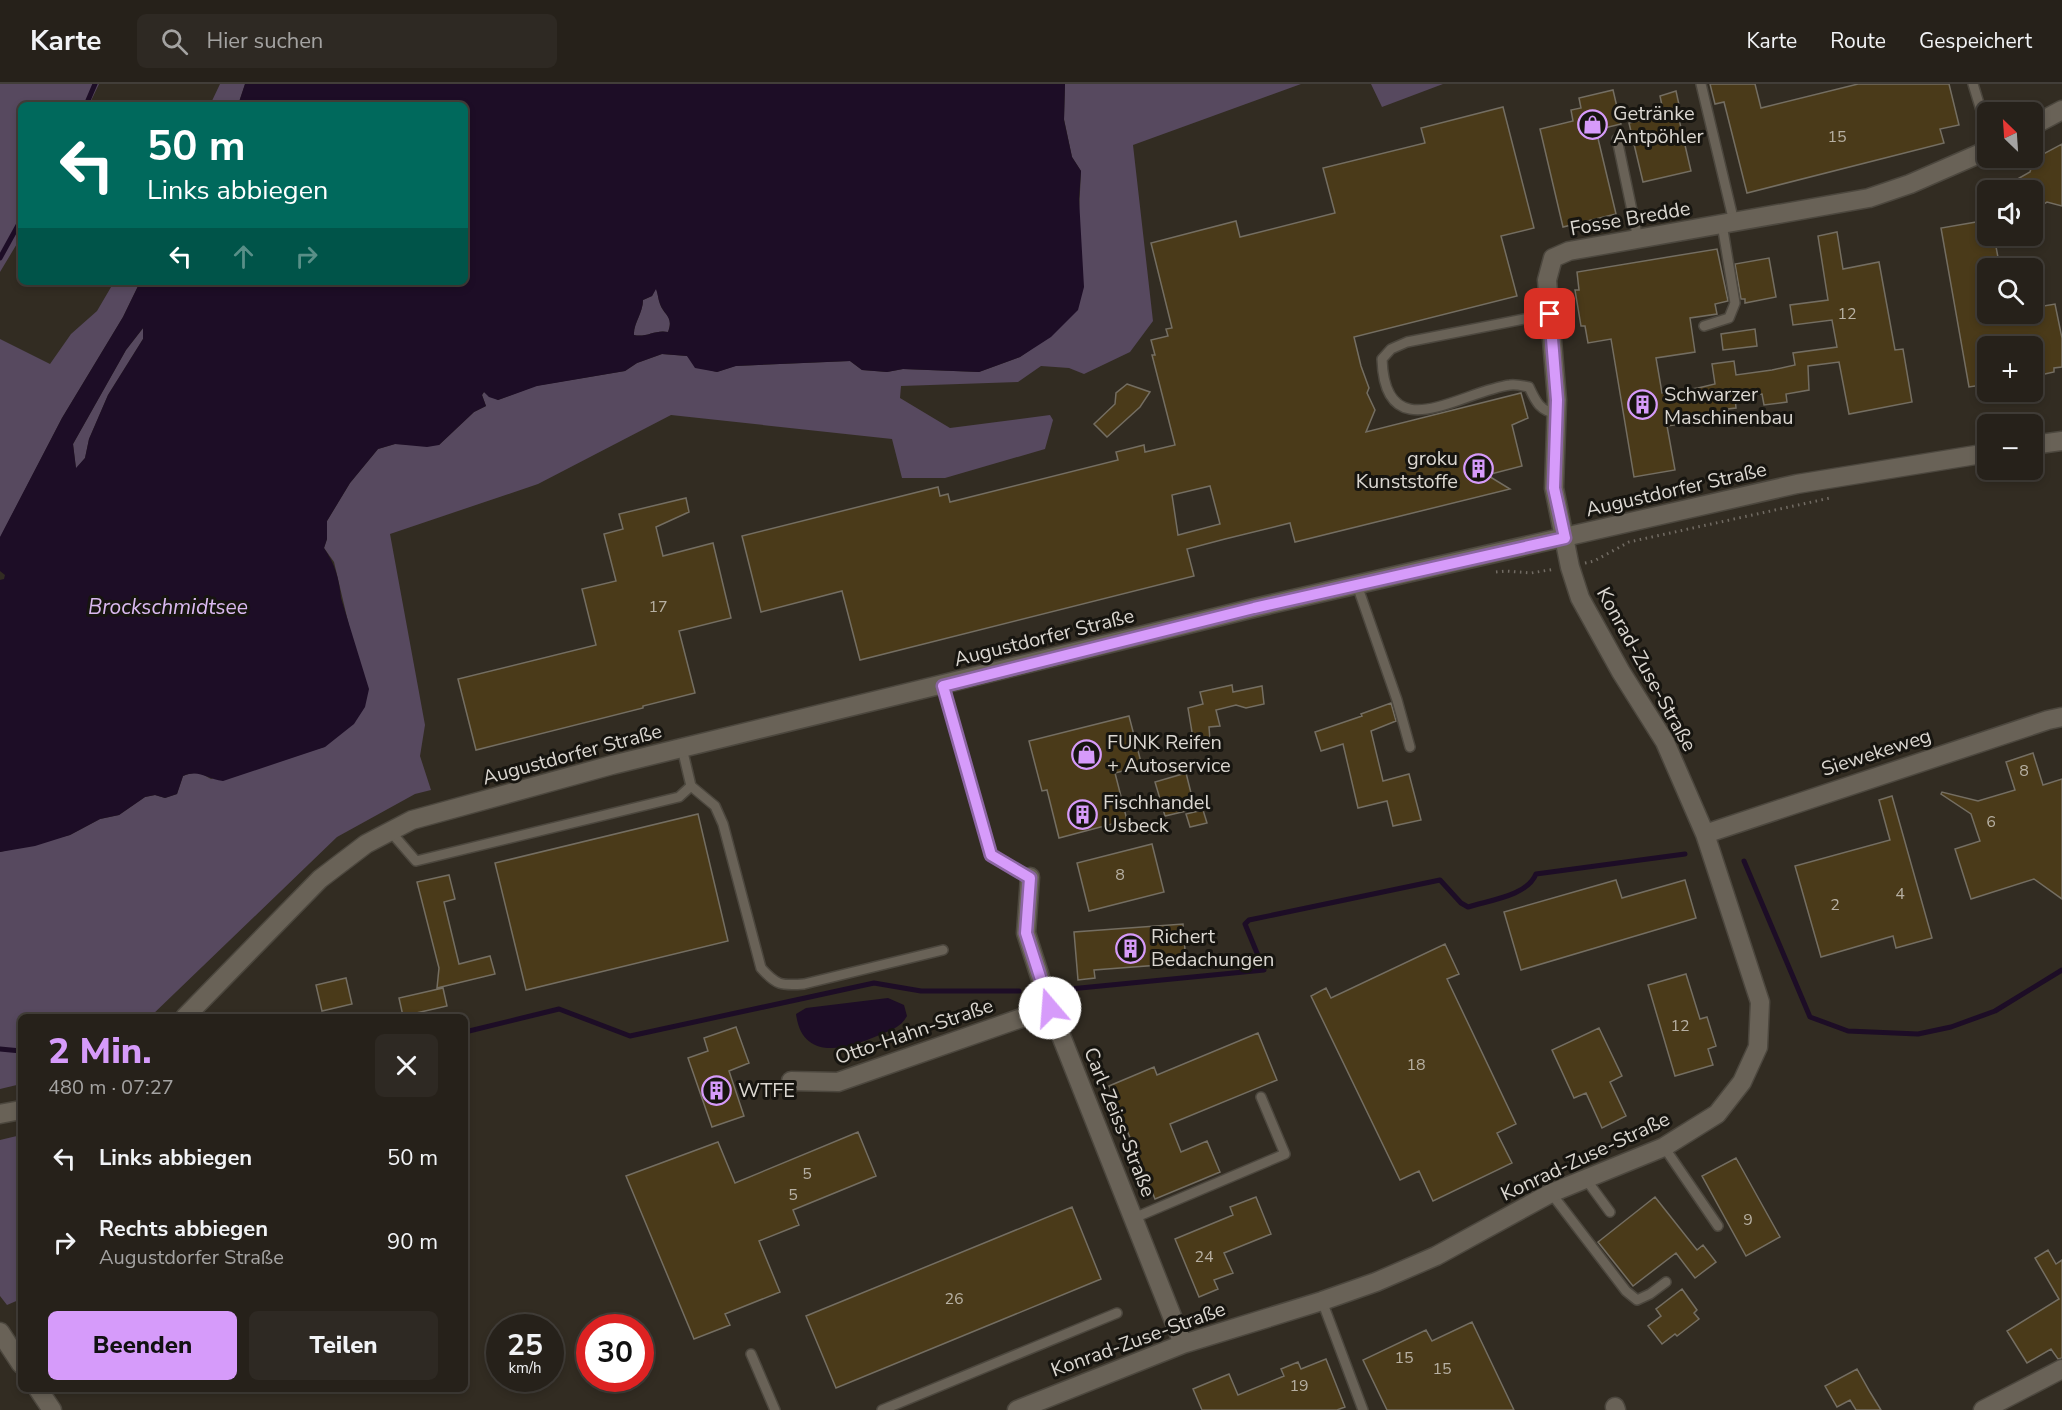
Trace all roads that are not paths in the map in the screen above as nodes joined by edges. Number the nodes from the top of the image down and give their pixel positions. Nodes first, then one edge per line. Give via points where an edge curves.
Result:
1 (1701, 84) edge
2 (1973, 84) edge
3 (1979, 102) edge
4 (2062, 110) edge
5 (2043, 120) edge
6 (1617, 139) dead end
7 (1977, 155) edge
8 (1728, 223) junction
9 (1638, 239) junction
10 (1550, 314) junction
11 (1704, 326) dead end
12 (1557, 413) junction
13 (2062, 441) edge
14 (2043, 444) edge
15 (1977, 455) edge
16 (1565, 538) junction
17 (1357, 585) junction
18 (943, 686) junction
19 (2062, 717) edge
20 (1410, 747) dead end
21 (682, 748) junction
22 (690, 786) junction
23 (390, 831) junction
24 (1705, 834) junction
25 (1030, 878) joint
26 (943, 950) dead end
27 (1050, 1008) junction
28 (188, 1014) edge
29 (791, 1081) dead end
30 (1261, 1097) dead end
31 (18, 1111) edge
32 (0, 1114) edge
33 (1664, 1147) junction
34 (1585, 1178) junction
35 (1551, 1193) junction
36 (1610, 1212) dead end
37 (1134, 1218) junction
38 (1718, 1226) dead end
39 (1666, 1282) dead end
40 (1322, 1301) junction
41 (1117, 1313) dead end
42 (0, 1332) edge
43 (1183, 1344) junction
44 (751, 1354) dead end
45 (18, 1359) edge
46 (2062, 1369) edge
47 (40, 1392) edge
48 (896, 1407) edge
49 (52, 1410) edge
50 (775, 1410) edge
51 (882, 1410) edge
52 (1017, 1410) edge
53 (1363, 1410) edge
54 (1983, 1410) edge

1 - 8 lane
2 - 3 lane
4 - 5 street
6 - 9 lane
7 - 8 street, Fosse Bredde via 1869,198
8 - 9 street, Fosse Bredde
8 - 11 lane via 1735,303 1729,318
9 - 10 street, Fosse Bredde via 1569,251 1553,258 1547,280
10 - 12 street, Fosse Bredde
10 - 12 lane via 1407,342 1390,349 1382,359 1382,376 1400,407 1412,411 1439,407 1511,384 1529,387 1547,413
12 - 16 street, Fosse Bredde via 1554,488
13 - 14 street
15 - 16 street, Augustdorfer Straße via 1797,484
16 - 17 street, Augustdorfer Straße
16 - 24 street, Konrad-Zuse-Straße via 1580,598 1665,742
17 - 18 street, Augustdorfer Straße
17 - 20 lane
18 - 21 street, Augustdorfer Straße
18 - 25 lane via 991,855
19 - 24 street, Siewekeweg
21 - 22 lane
21 - 23 street, Augustdorfer Straße via 423,817
22 - 23 lane via 679,797 416,861
22 - 26 lane via 715,806 719,815 761,968 773,982 788,986 804,984
23 - 28 street, Augustdorfer Straße via 320,879
24 - 33 street, Konrad-Zuse-Straße via 1760,1002 1758,1047 1742,1082 1717,1114
25 - 27 street, Carl-Zeiss-Straße via 1026,933
27 - 29 street, Otto-Hahn-Straße via 838,1082
27 - 37 street, Carl-Zeiss-Straße
30 - 37 lane via 1285,1154
31 - 32 street
33 - 34 street, Konrad-Zuse-Straße
33 - 38 lane
34 - 35 street, Konrad-Zuse-Straße
34 - 36 lane
35 - 39 lane via 1637,1300
35 - 40 street, Konrad-Zuse-Straße via 1436,1256
37 - 43 street, Carl-Zeiss-Straße
40 - 43 street, Konrad-Zuse-Straße
40 - 53 lane
41 - 48 lane
42 - 45 street
43 - 52 street, Konrad-Zuse-Straße
44 - 50 lane
46 - 54 street
47 - 49 street
48 - 51 lane

